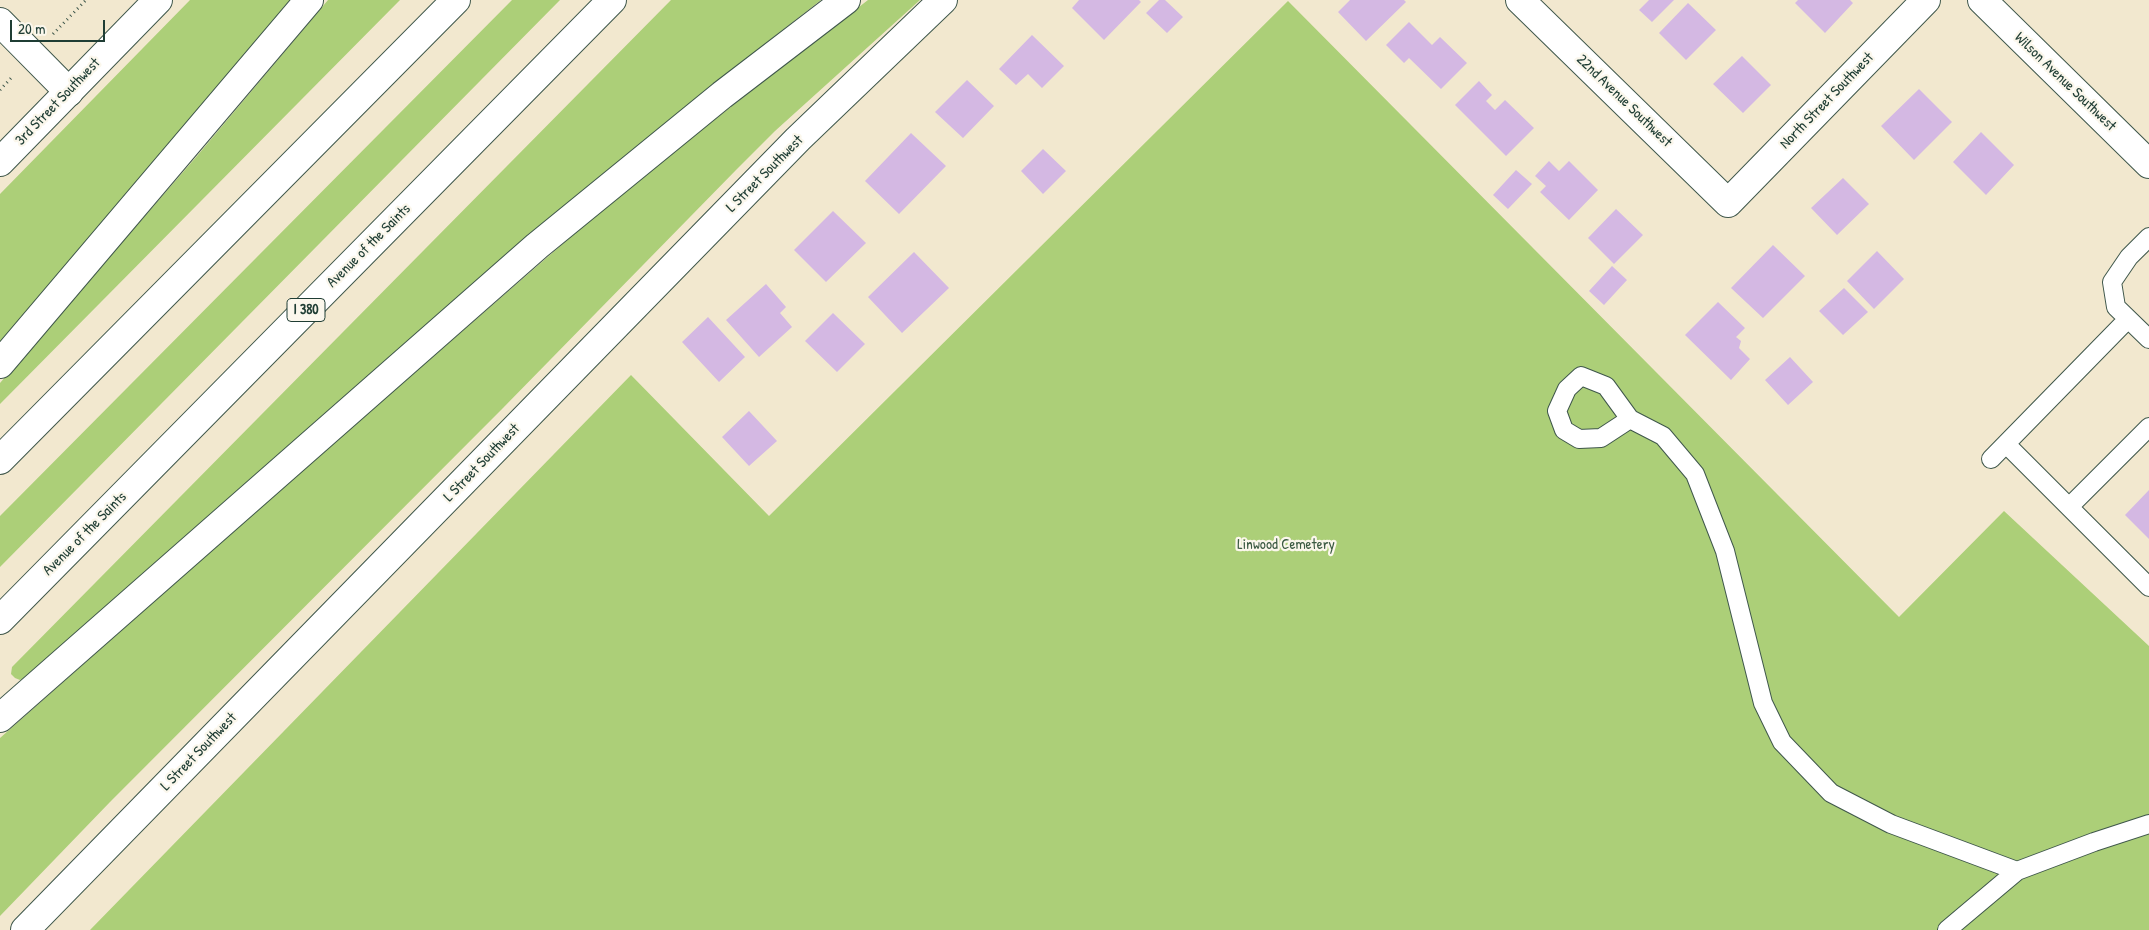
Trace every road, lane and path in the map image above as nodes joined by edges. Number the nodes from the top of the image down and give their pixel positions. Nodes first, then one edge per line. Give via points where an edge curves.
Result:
1 (86, 0) edge
2 (158, 0) edge
3 (309, 0) edge
4 (456, 0) edge
5 (612, 0) edge
6 (846, 0) edge
7 (943, 0) edge
8 (1520, 0) edge
9 (1926, 0) edge
10 (1982, 0) edge
11 (0, 22) edge
12 (47, 40) dead end
13 (16, 73) dead end
14 (0, 90) edge
15 (69, 92) junction
16 (0, 162) edge
17 (2149, 164) edge
18 (1728, 203) joint
19 (2149, 237) edge
20 (2127, 320) junction
21 (2149, 339) edge
22 (0, 364) edge
23 (1630, 420) dead end
24 (2149, 427) edge
25 (2006, 444) junction
26 (1991, 459) dead end
27 (0, 460) edge
28 (2069, 508) junction
29 (2149, 587) edge
30 (0, 620) edge
31 (0, 718) edge
32 (2149, 824) edge
33 (2017, 871) junction
34 (25, 930) edge
35 (1947, 930) edge

1 - 12 path
2 - 15 main road, 3rd Street Southwest
3 - 22 main road
4 - 27 main road
5 - 30 main road, Avenue of the Saints / I 380
6 - 31 main road via 722,95 537,246
7 - 34 main road, L Street Southwest via 798,139
8 - 18 main road, 22nd Avenue Southwest
9 - 18 main road, North Street Southwest
10 - 17 main road, Wilson Avenue Southwest
11 - 15 main road
13 - 14 path
15 - 16 main road, 3rd Street Southwest
19 - 20 lane via 2129,257 2112,282 2116,307
20 - 21 lane
20 - 25 lane
23 - 33 lane via 1663,436 1694,474 1725,551 1763,702 1782,742 1831,793 1891,824
24 - 28 lane
25 - 26 lane
25 - 28 lane
28 - 29 lane
32 - 33 lane
33 - 35 lane

